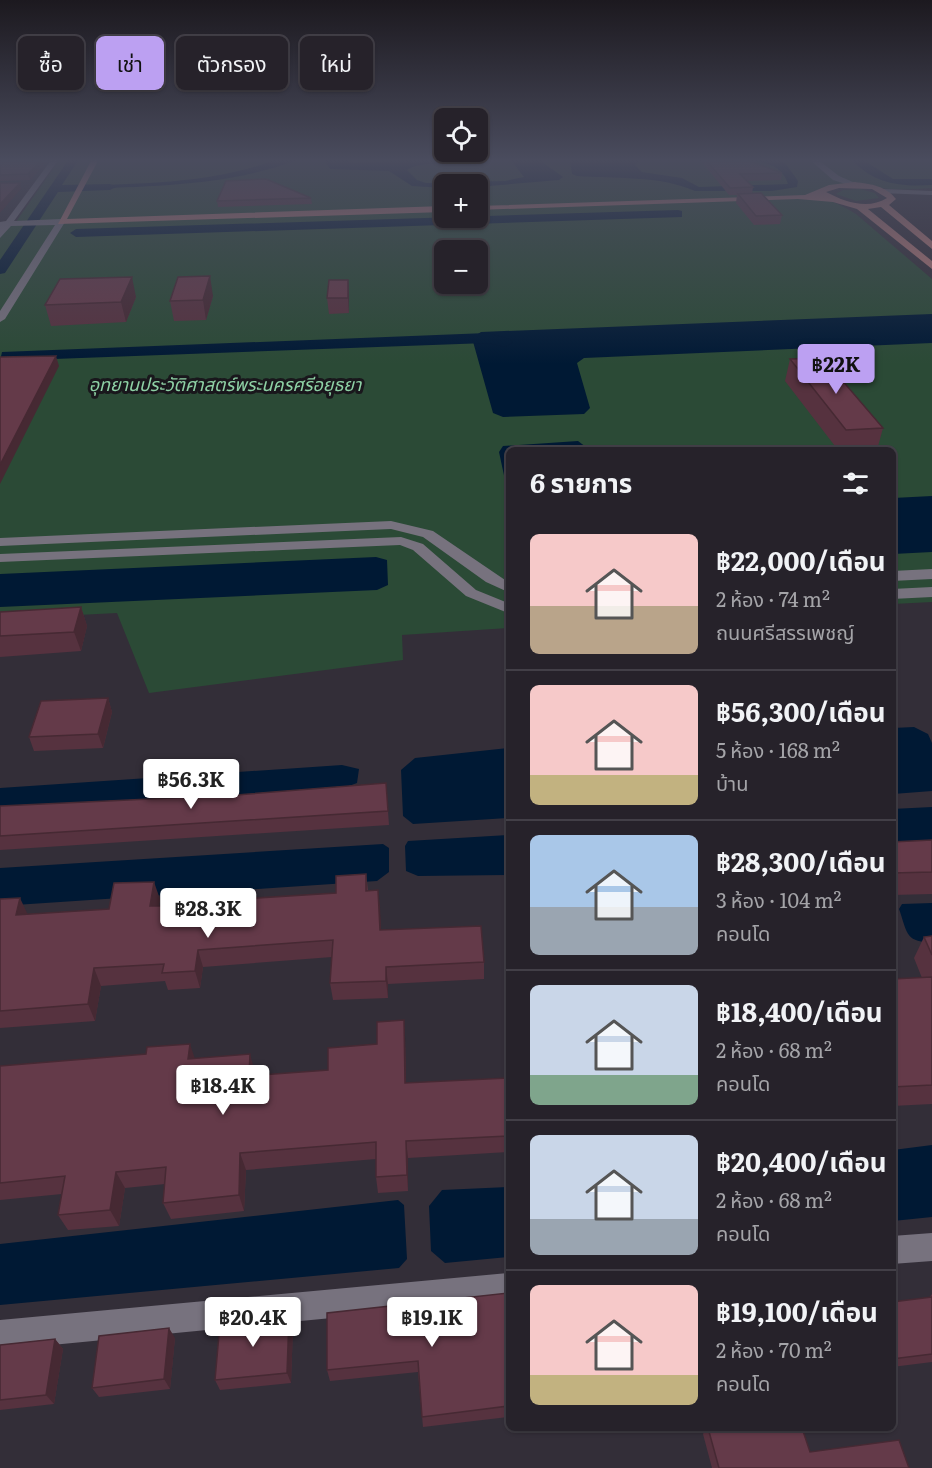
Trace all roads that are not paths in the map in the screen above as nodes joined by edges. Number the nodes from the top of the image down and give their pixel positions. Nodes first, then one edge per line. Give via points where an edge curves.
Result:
1 (57, 228) edge
2 (886, 228) edge
3 (910, 228) edge
4 (932, 246) edge
5 (917, 253) junction
6 (932, 254) edge
7 (932, 266) edge
8 (0, 319) edge
9 (0, 542) edge
10 (0, 558) edge
11 (932, 574) edge
12 (896, 576) edge
13 (506, 587) edge
14 (932, 592) edge
15 (896, 594) edge
16 (506, 607) edge
17 (932, 1247) edge
18 (896, 1250) edge
19 (506, 1287) edge
20 (0, 1335) edge

1 - 8 street via 14,290
2 - 5 main road
3 - 4 main road
5 - 6 main road
5 - 7 main road
9 - 13 street via 400,526 429,532
10 - 16 street via 401,541 418,547 471,592
11 - 12 street
14 - 15 street
17 - 18 street
19 - 20 street

